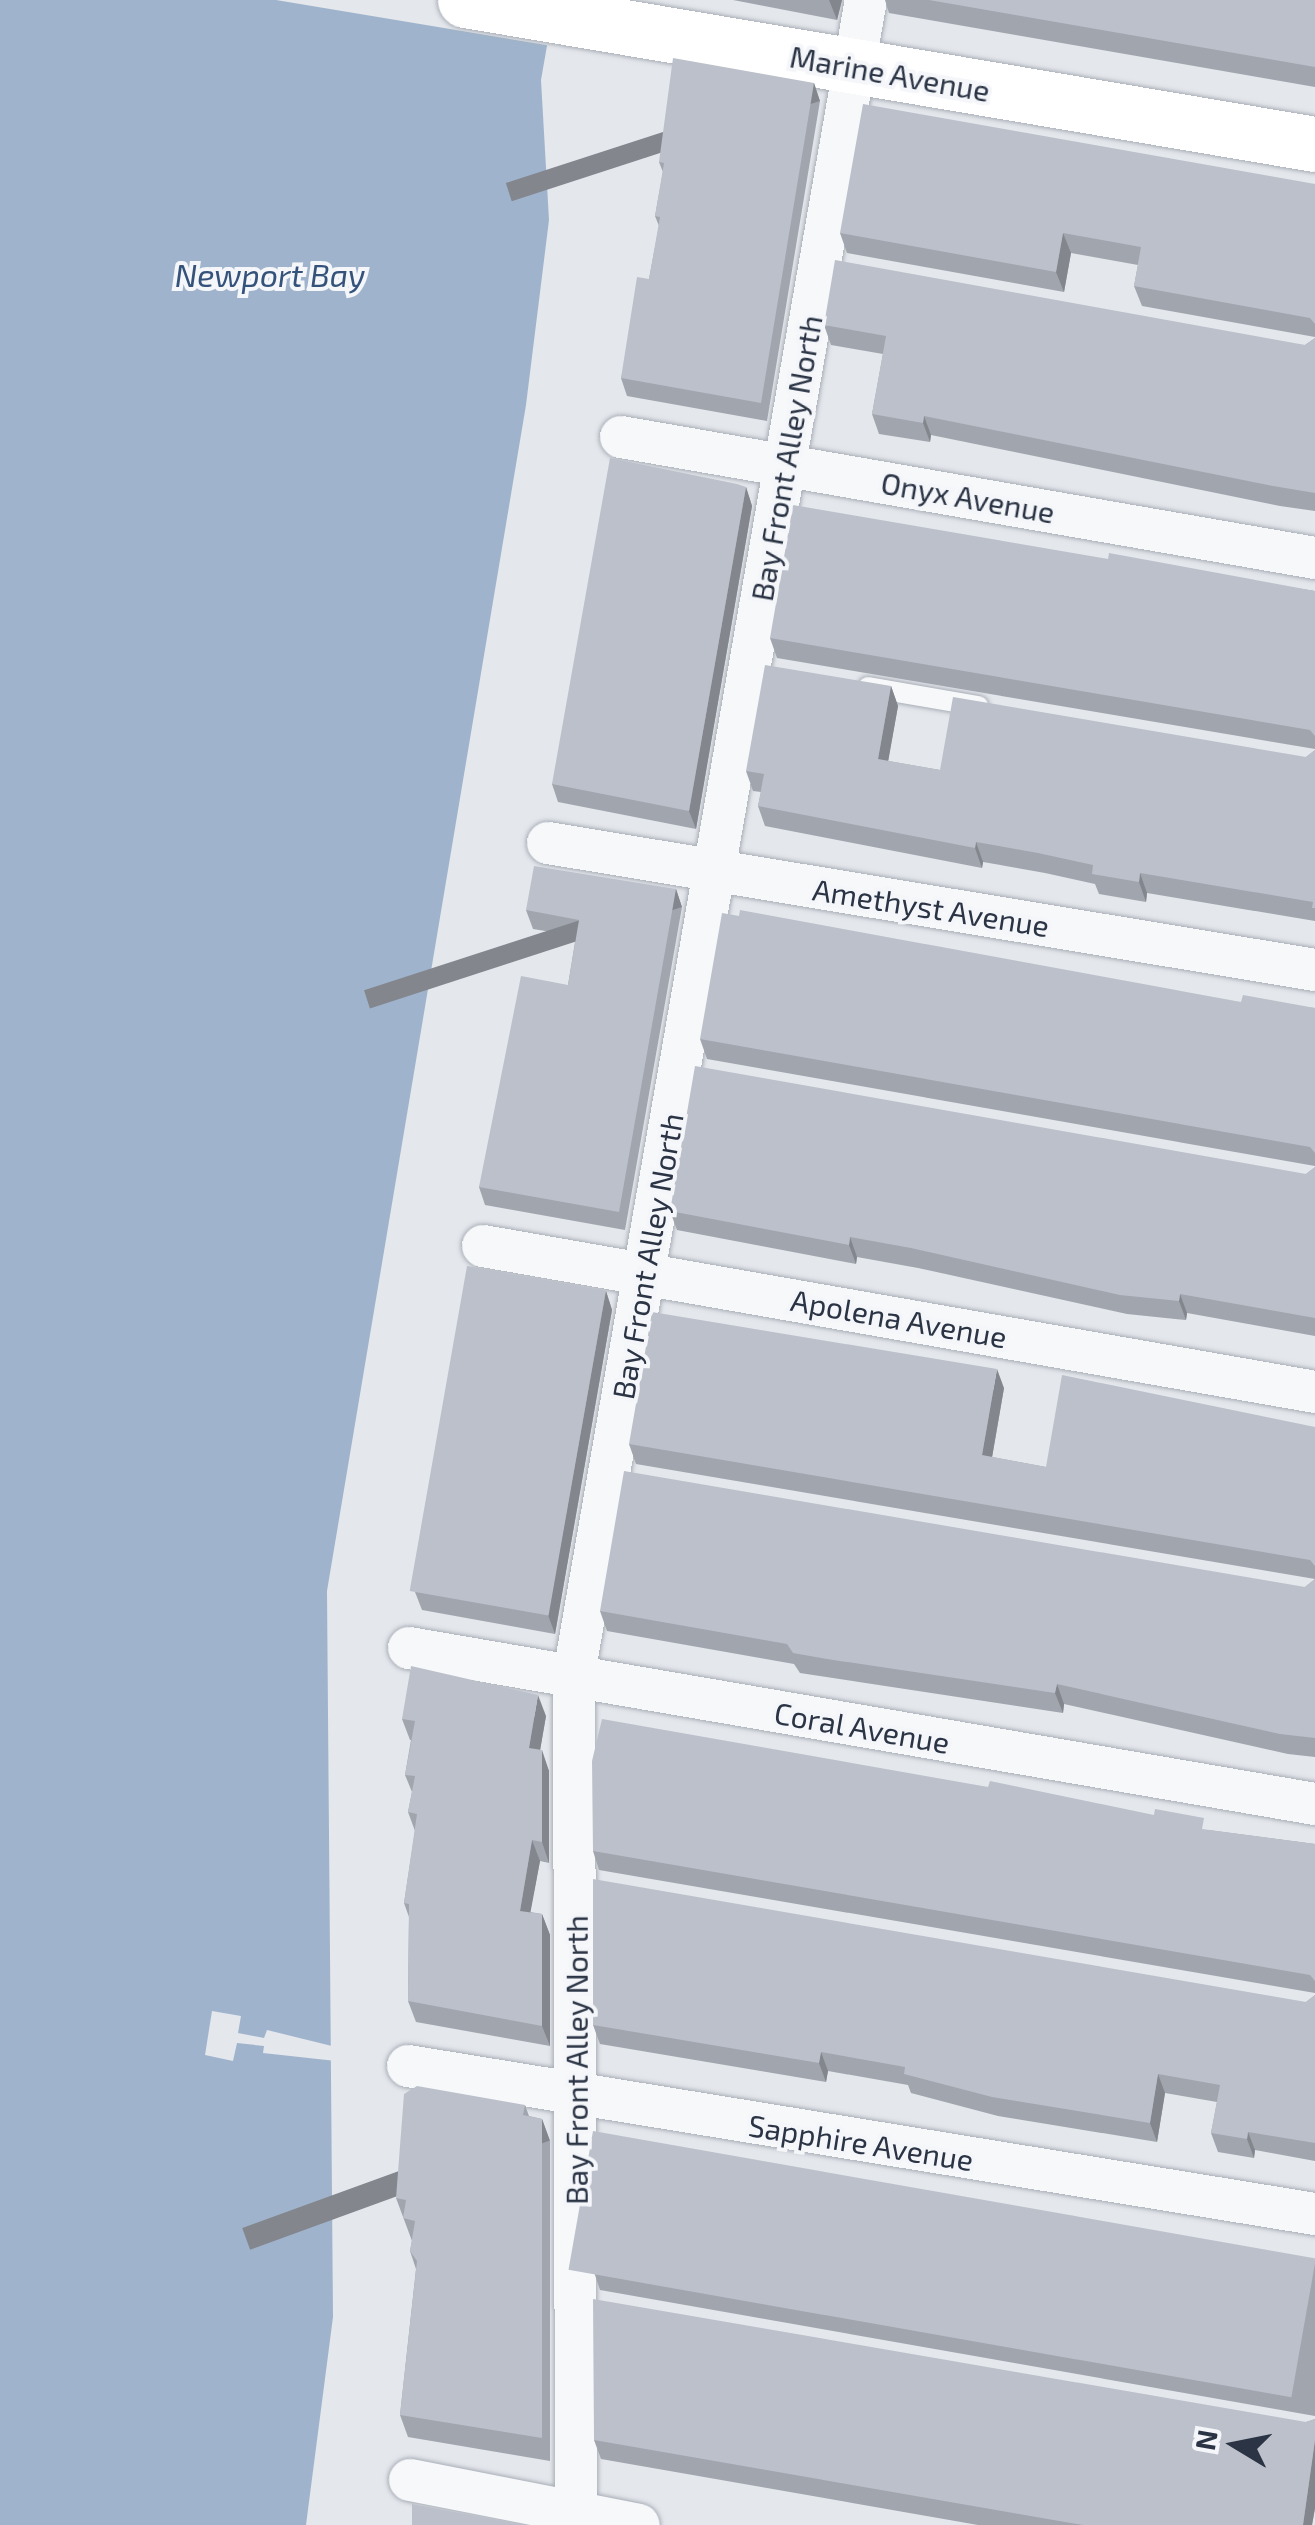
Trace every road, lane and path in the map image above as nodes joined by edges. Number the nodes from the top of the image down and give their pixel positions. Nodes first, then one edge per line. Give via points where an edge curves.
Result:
1 (465, 0) edge
2 (866, 0) edge
3 (853, 66) junction
4 (1315, 144) edge
5 (621, 437) dead end
6 (784, 464) junction
7 (1315, 558) edge
8 (848, 683) edge
9 (1003, 710) edge
10 (548, 843) dead end
11 (714, 872) junction
12 (1315, 970) edge
13 (483, 1246) dead end
14 (644, 1273) junction
15 (1315, 1392) edge
16 (410, 1648) dead end
17 (574, 1674) junction
18 (1315, 1804) edge
19 (408, 2066) dead end
20 (576, 2096) junction
21 (1315, 2214) edge
22 (410, 2480) dead end
23 (576, 2520) edge
24 (638, 2525) edge

1 - 3 street, Marine Avenue
2 - 3 street, Bay Front Alley North
3 - 4 street, Marine Avenue
3 - 6 street, Bay Front Alley North via 830,263
5 - 6 street, Onyx Avenue
6 - 7 street, Onyx Avenue
6 - 11 street, Bay Front Alley North via 760,668
8 - 9 lane
10 - 11 street, Amethyst Avenue
11 - 12 street, Amethyst Avenue
11 - 14 street, Bay Front Alley North via 690,1070
13 - 14 street, Apolena Avenue
14 - 15 street, Apolena Avenue
14 - 17 street, Bay Front Alley North via 618,1475
16 - 17 street, Coral Avenue
17 - 18 street, Coral Avenue
17 - 20 street, Bay Front Alley North via 590,1882
19 - 20 street, Sapphire Avenue
20 - 21 street, Sapphire Avenue
20 - 23 street, Bay Front Alley North via 588,2302
22 - 23 street
23 - 24 street

